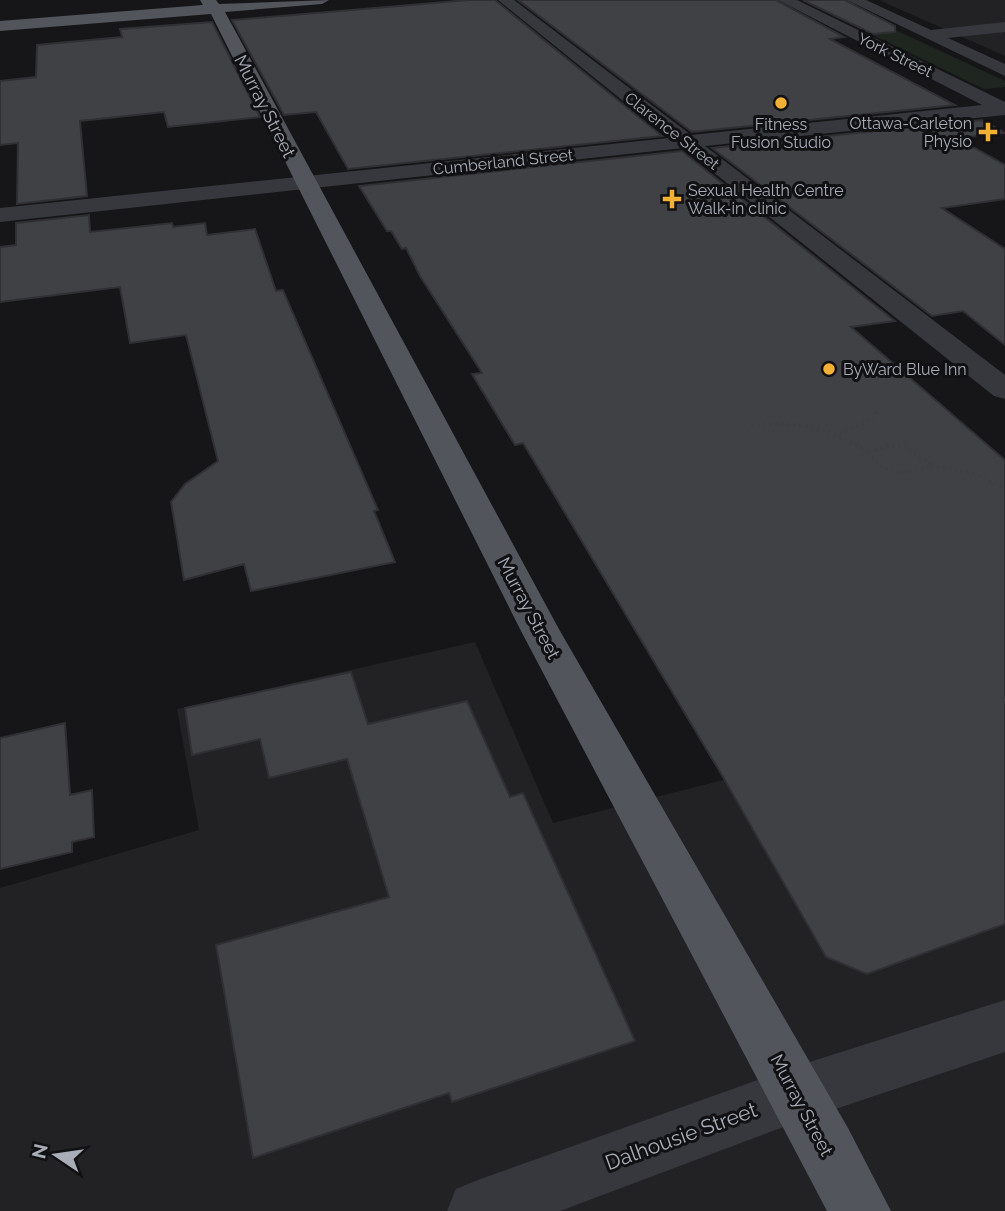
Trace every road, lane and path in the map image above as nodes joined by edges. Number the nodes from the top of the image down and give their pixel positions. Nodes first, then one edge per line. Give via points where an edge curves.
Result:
1 (131, 0) edge
2 (322, 0) edge
3 (505, 0) edge
4 (785, 0) edge
5 (854, 0) edge
6 (211, 4) edge
7 (0, 10) edge
8 (0, 26) edge
9 (1005, 27) edge
10 (930, 36) junction
11 (1005, 71) edge
12 (1004, 108) edge
13 (686, 144) junction
14 (305, 183) junction
15 (0, 215) edge
16 (1005, 390) edge
17 (877, 409) dead end
18 (751, 426) dead end
19 (840, 435) junction
20 (870, 453) junction
21 (931, 465) junction
22 (1005, 488) edge
23 (1005, 1026) edge
24 (794, 1095) junction
25 (478, 1211) edge
26 (860, 1211) edge

1 - 7 main road
2 - 6 main road
3 - 13 street, Clarence Street
4 - 12 street, York Street
5 - 10 street, York Street
6 - 8 main road
6 - 14 main road, Murray Street
9 - 10 street
10 - 11 street, York Street
12 - 13 street, Cumberland Street
13 - 14 street, Cumberland Street
13 - 16 street, Clarence Street
14 - 15 street, Cumberland Street
14 - 24 main road, Murray Street via 588,719 757,1018
17 - 19 path via 875,417
18 - 19 path via 788,420
19 - 20 path
20 - 21 path via 886,446 905,446
20 - 21 path via 883,469 898,473 919,473
21 - 22 path via 971,473
23 - 24 street, Dalhousie Street
24 - 25 street, Dalhousie Street
24 - 26 main road, Murray Street

